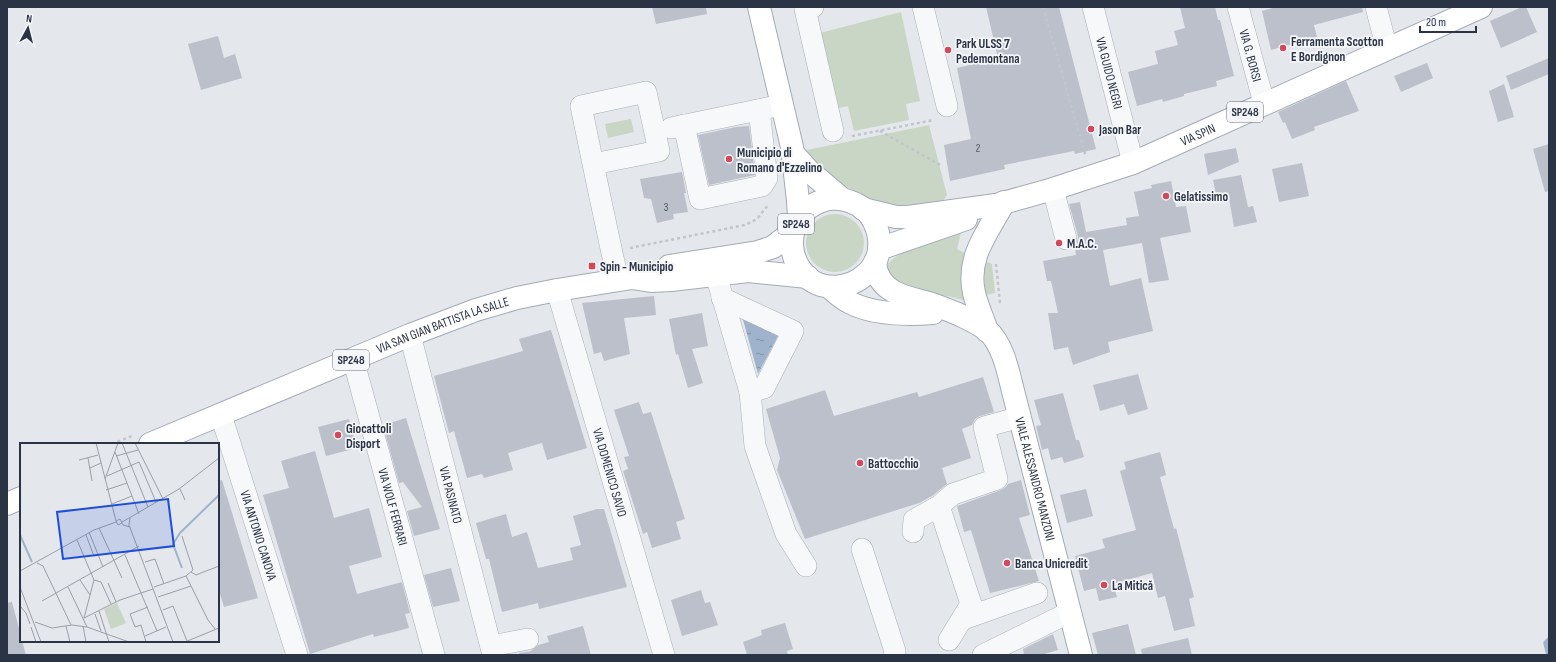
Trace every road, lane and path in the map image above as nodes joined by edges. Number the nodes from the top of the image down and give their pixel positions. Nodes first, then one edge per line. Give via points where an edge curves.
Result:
1 (759, 7) edge
2 (813, 7) edge
3 (923, 7) edge
4 (1042, 7) edge
5 (1092, 7) edge
6 (1238, 7) edge
7 (1376, 7) edge
8 (1481, 7) edge
9 (1387, 49) junction
10 (1264, 103) junction
11 (782, 106) junction
12 (759, 110) junction
13 (943, 113) joint
14 (684, 125) junction
15 (655, 131) junction
16 (879, 131) junction
17 (842, 134) joint
18 (688, 146) junction
19 (659, 151) junction
20 (792, 152) junction
21 (1133, 163) junction
22 (593, 164) junction
23 (942, 166) dead end
24 (1092, 177) junction
25 (1053, 189) junction
26 (842, 199) junction
27 (1000, 203) junction
28 (769, 204) dead end
29 (864, 209) junction
30 (796, 225) junction
31 (1066, 239) dead end
32 (612, 251) junction
33 (877, 256) junction
34 (716, 275) junction
35 (808, 277) junction
36 (625, 279) junction
37 (829, 287) junction
38 (557, 290) junction
39 (722, 298) junction
40 (952, 312) junction
41 (987, 331) junction
42 (410, 335) junction
43 (353, 359) junction
44 (750, 392) junction
45 (222, 414) junction
46 (1020, 417) junction
47 (152, 443) edge
48 (20, 498) edge
49 (7, 504) edge
50 (939, 506) junction
51 (913, 532) dead end
52 (862, 549) dead end
53 (806, 566) dead end
54 (1037, 593) dead end
55 (1070, 612) junction
56 (962, 619) junction
57 (528, 639) dead end
58 (949, 640) dead end
59 (484, 653) edge
60 (296, 655) edge
61 (434, 655) edge
62 (664, 655) edge
63 (894, 655) edge
64 (983, 655) edge
65 (1081, 655) edge

1 - 11 main road
2 - 17 street via 805,9
3 - 13 street
4 - 24 path
5 - 21 street, VIA GUIDO NEGRI
6 - 10 street, VIA G. BORSI
7 - 9 street
8 - 9 main road, VIA SPIN / SP248
9 - 10 main road, VIA SPIN / SP248
10 - 21 main road, VIA SPIN / SP248
11 - 12 street
11 - 20 main road
12 - 14 street
12 - 18 street via 767,178 762,186 700,200
13 - 16 path
14 - 15 street
14 - 18 street
15 - 19 street
15 - 22 street via 646,92 581,106
16 - 17 path
16 - 23 path
18 - 19 street
19 - 22 street
20 - 26 main road via 815,178
20 - 30 main road via 798,201
21 - 24 main road, VIA SPIN / SP248
22 - 32 street
24 - 25 main road, VIA SPIN / SP248
25 - 27 main road, VIA SPIN / SP248
25 - 31 street
26 - 29 main road, VIA SPIN / SP248
26 - 30 main road, VIA SPIN / SP248 via 817,202 807,209
27 - 29 main road, VIA SPIN / SP248 via 908,218
27 - 33 main road, VIA SPIN / SP248
27 - 41 main road, VIALE ALESSANDRO MANZONI via 972,265 974,294
28 - 32 path via 756,219 745,225
29 - 33 main road, VIA SPIN / SP248 via 873,220 879,234
30 - 35 main road, SP248 via 791,244 793,257
30 - 36 main road, VIA SAN GIAN BATTISTA LA SALLE / SP248 via 773,247 758,252 650,269
32 - 36 street
33 - 37 main road via 867,274 856,282 843,287
33 - 40 main road, VIALE ALESSANDRO MANZONI via 879,279 888,288 908,298
34 - 35 main road, VIA SAN GIAN BATTISTA LA SALLE / SP248 via 748,271
34 - 36 main road, VIA SAN GIAN BATTISTA LA SALLE / SP248 via 652,281
34 - 39 street
35 - 37 main road, SP248
36 - 38 main road, VIA SAN GIAN BATTISTA LA SALLE / SP248
37 - 40 main road, VIALE ALESSANDRO MANZONI via 848,302 866,309 919,314
38 - 42 main road, VIA SAN GIAN BATTISTA LA SALLE / SP248 via 476,310
38 - 62 street, VIA DOMENICO SAVIO
39 - 44 street
39 - 44 street via 793,331 764,388
40 - 41 main road, VIALE ALESSANDRO MANZONI via 971,320
41 - 46 main road, VIALE ALESSANDRO MANZONI via 999,348
42 - 43 main road, VIA SAN GIAN BATTISTA LA SALLE / SP248
42 - 59 street, VIA PASINATO
43 - 45 main road, VIA SAN GIAN BATTISTA LA SALLE / SP248
43 - 61 street, VIA WOLF FERRARI
44 - 53 street via 755,446 786,534
45 - 47 main road, VIA SAN GIAN BATTISTA LA SALLE / SP248
45 - 60 street, VIA ANTONIO CANOVA
46 - 50 street via 984,427 997,479 954,494
46 - 55 main road, VIALE ALESSANDRO MANZONI
48 - 49 main road
50 - 51 street via 914,520
50 - 56 street via 972,604
52 - 63 street via 895,651
54 - 56 street
55 - 64 street
55 - 65 main road, VIALE ALESSANDRO MANZONI
56 - 58 street
57 - 59 street

